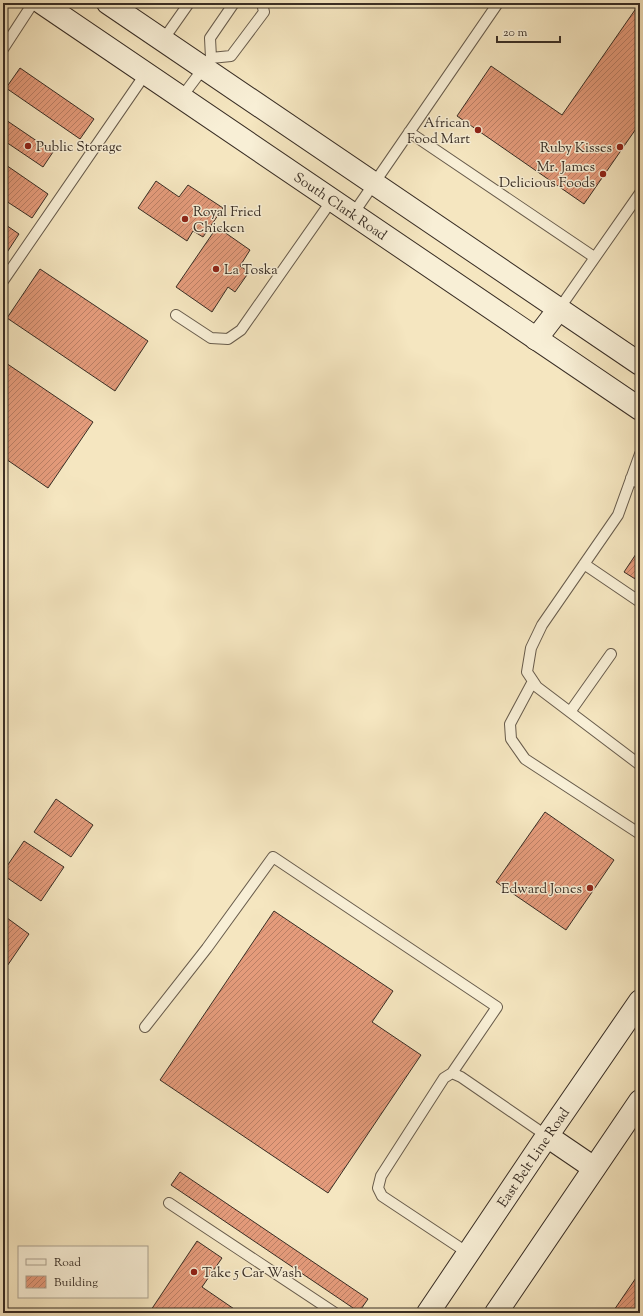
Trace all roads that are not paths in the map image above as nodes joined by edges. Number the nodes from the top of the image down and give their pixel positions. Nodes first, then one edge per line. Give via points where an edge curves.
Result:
1 (32, 3) edge
2 (42, 3) edge
3 (108, 3) edge
4 (189, 3) edge
5 (262, 3) edge
6 (498, 3) edge
7 (230, 4) edge
8 (163, 40) junction
9 (3, 49) edge
10 (207, 64) junction
11 (146, 73) junction
12 (181, 98) junction
13 (409, 132) junction
14 (374, 183) junction
15 (640, 193) edge
16 (332, 200) junction
17 (352, 214) junction
18 (594, 257) junction
19 (3, 280) edge
20 (559, 309) junction
21 (176, 315) dead end
22 (536, 339) junction
23 (640, 364) edge
24 (640, 409) edge
25 (640, 454) edge
26 (631, 478) junction
27 (640, 484) edge
28 (584, 564) junction
29 (640, 602) edge
30 (611, 654) dead end
31 (532, 681) junction
32 (570, 712) junction
33 (640, 765) edge
34 (640, 834) edge
35 (640, 1001) edge
36 (145, 1027) dead end
37 (452, 1073) junction
38 (640, 1101) edge
39 (547, 1136) junction
40 (594, 1168) junction
41 (169, 1203) dead end
42 (468, 1253) junction
43 (335, 1313) edge
44 (428, 1313) edge
45 (496, 1313) edge

1 - 9 lane
2 - 11 main road, South Clark Road
3 - 8 main road
4 - 8 lane
5 - 10 lane via 264,12 232,56
6 - 13 lane
7 - 10 lane via 210,38
8 - 10 main road
10 - 12 lane
10 - 14 main road
11 - 12 main road, South Clark Road
11 - 19 lane
12 - 16 main road, South Clark Road
13 - 14 lane
13 - 18 lane
14 - 17 lane
14 - 20 main road
15 - 18 lane
16 - 17 main road, South Clark Road
16 - 21 lane via 241,330 228,339 211,338
17 - 22 main road, South Clark Road
18 - 20 lane
20 - 22 main road
20 - 23 main road
22 - 24 main road, South Clark Road
25 - 26 lane
26 - 27 lane
26 - 28 lane via 618,515
28 - 29 lane
28 - 31 lane via 542,625 531,648 527,672
30 - 32 lane
31 - 32 lane
31 - 34 lane via 510,724 511,739 525,759
32 - 33 lane
35 - 39 main road, East Belt Line Road
36 - 37 lane via 273,857 497,1007
37 - 39 lane
37 - 42 lane via 444,1078 380,1176 378,1188 382,1196
38 - 40 main road
39 - 40 main road
39 - 42 main road, East Belt Line Road
40 - 45 main road
41 - 43 lane
42 - 44 main road, East Belt Line Road

